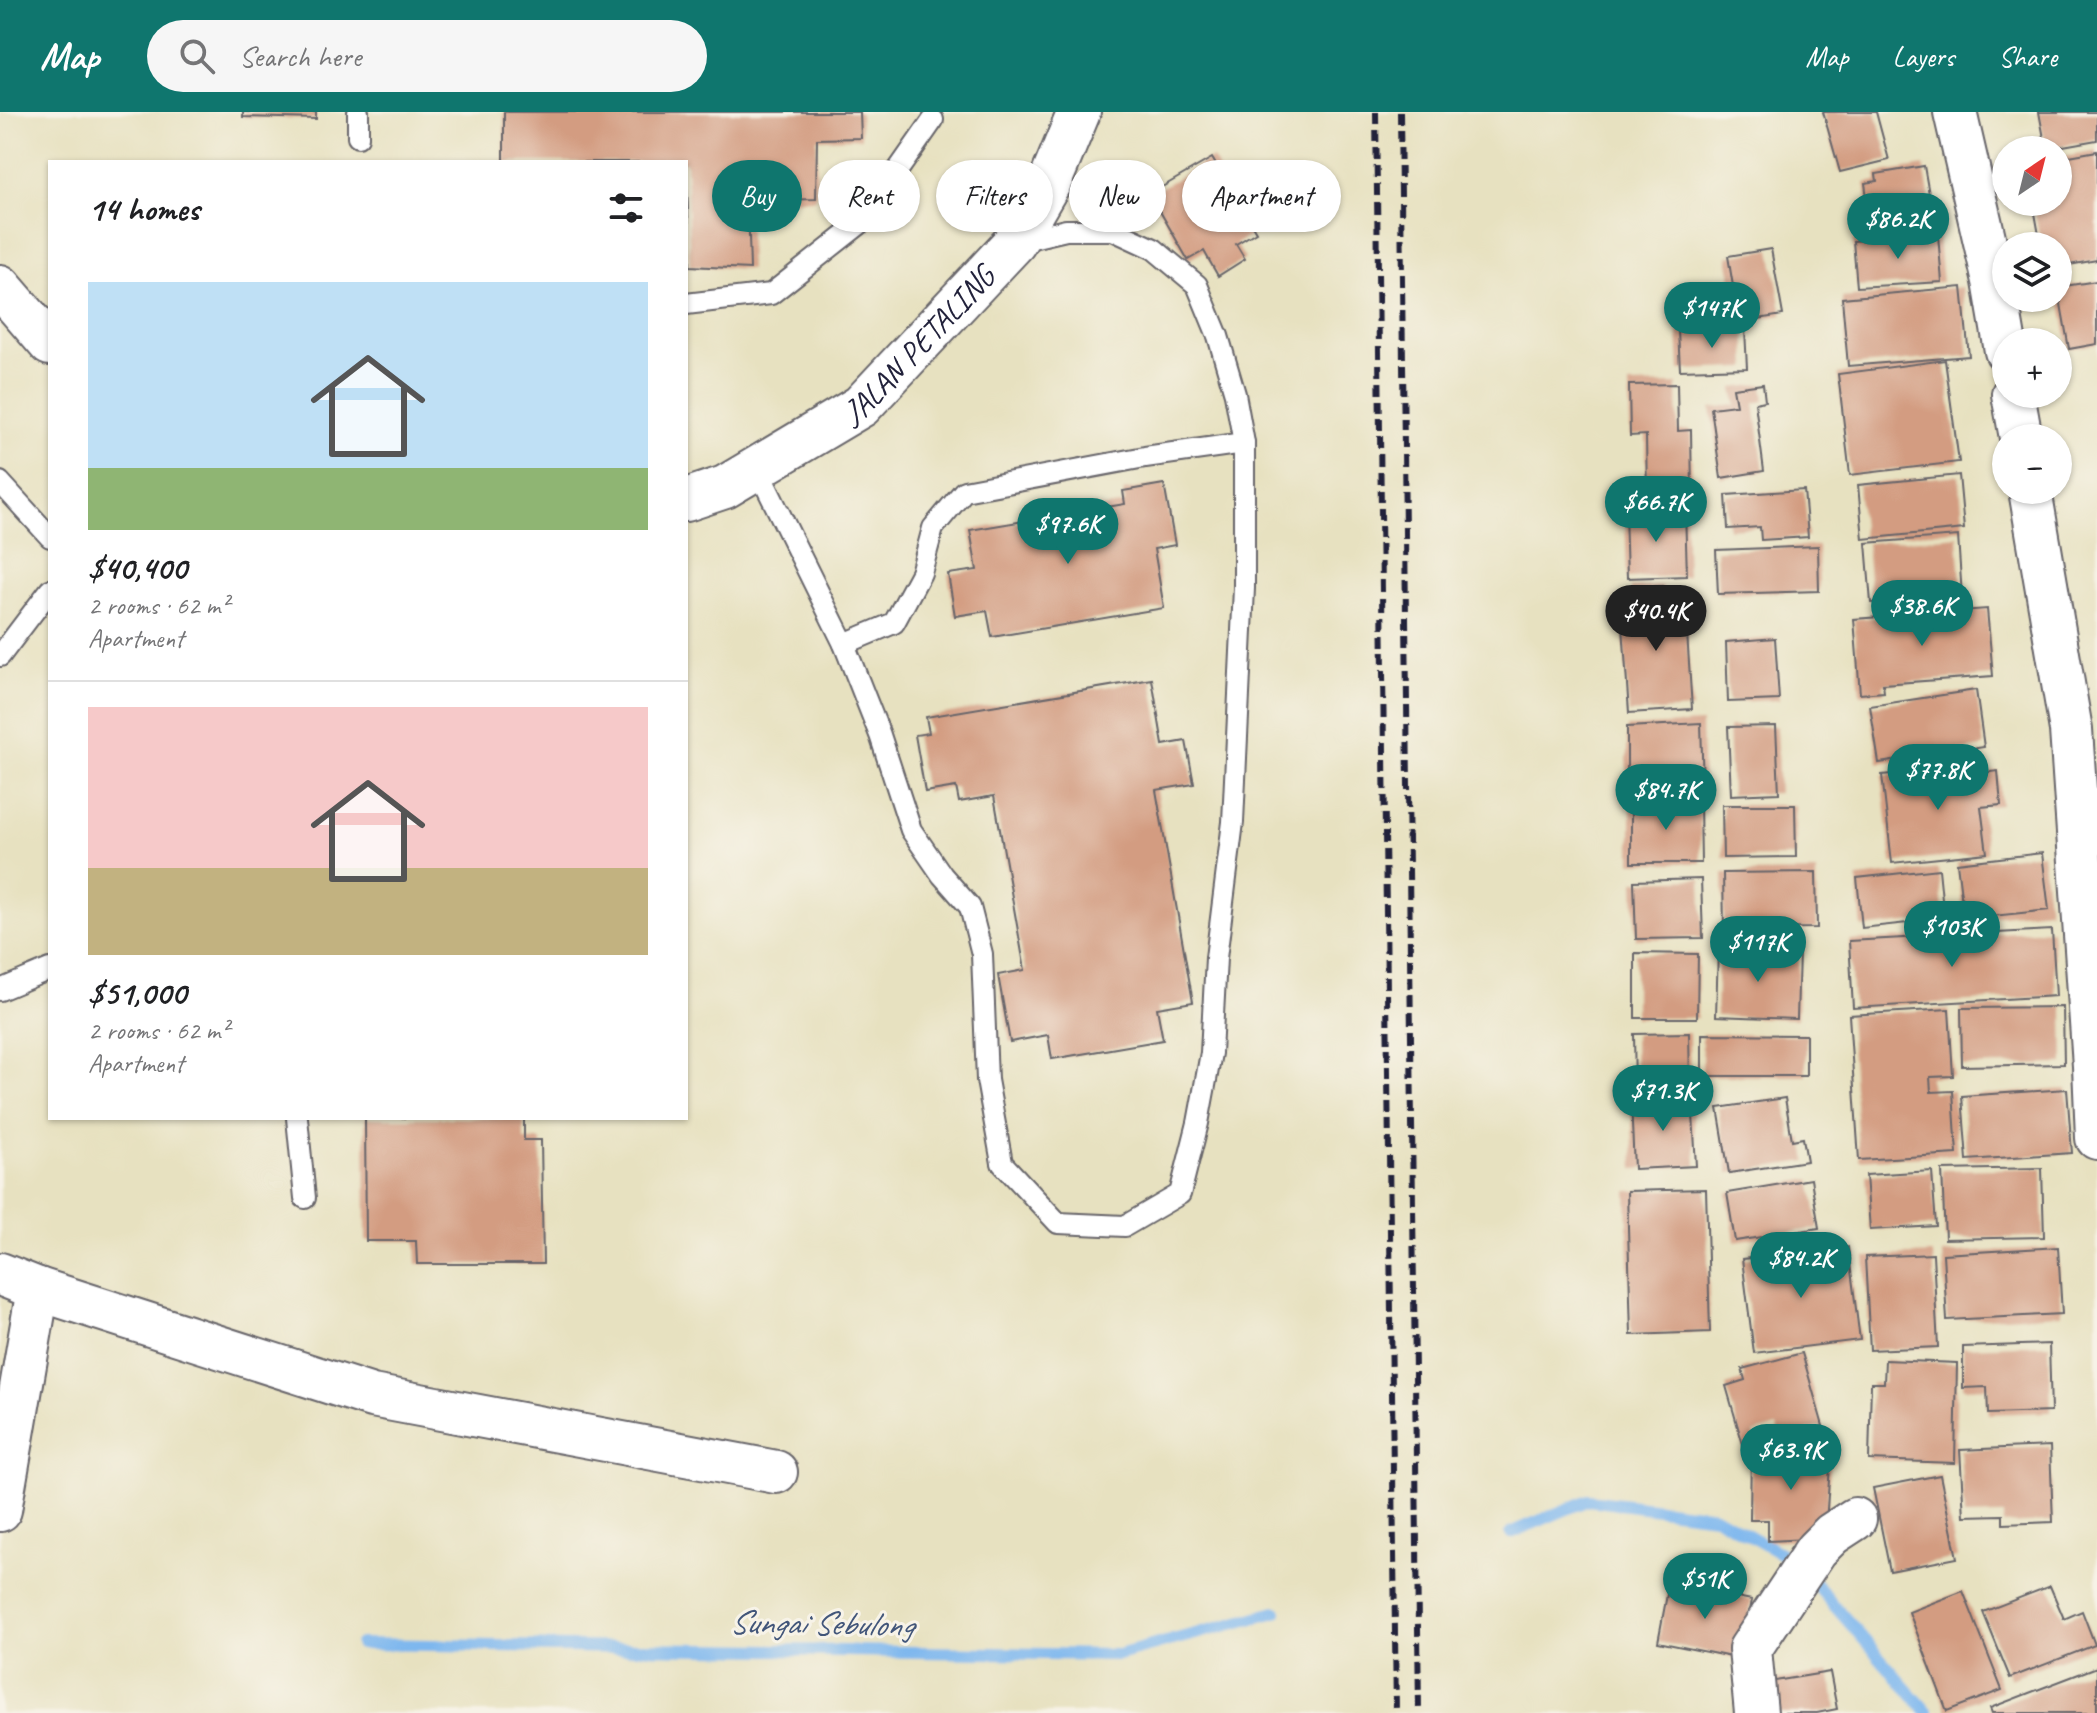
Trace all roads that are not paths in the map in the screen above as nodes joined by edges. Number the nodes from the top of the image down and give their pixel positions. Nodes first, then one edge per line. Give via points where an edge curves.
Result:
1 (358, 112) edge
2 (1079, 112) edge
3 (1955, 112) edge
4 (933, 120) dead end
5 (358, 137) dead end
6 (1015, 242) junction
7 (0, 286) edge
8 (688, 304) edge
9 (2002, 328) edge
10 (48, 342) edge
11 (1244, 443) junction
12 (757, 468) junction
13 (0, 482) edge
14 (688, 499) edge
15 (2032, 504) edge
16 (48, 535) edge
17 (48, 593) edge
18 (844, 644) junction
19 (0, 656) edge
20 (48, 970) edge
21 (0, 990) edge
22 (297, 1120) edge
23 (2097, 1138) edge
24 (305, 1198) dead end
25 (19, 1282) edge
26 (776, 1472) dead end
27 (0, 1510) edge
28 (1855, 1519) dead end
29 (1756, 1713) edge

1 - 5 lane
2 - 6 street, JALAN PETALING via 1050,182
3 - 9 street
4 - 8 lane via 861,223 771,294
6 - 11 lane via 1066,230 1113,230 1154,249 1197,285 1218,336
6 - 12 street, JALAN PETALING via 861,406
7 - 10 street
11 - 18 lane via 964,491 933,528 921,573 894,623
11 - 18 lane via 1244,588 1233,822 1216,958 1211,1053 1180,1194 1125,1226 1058,1223 1002,1163 987,1080 982,954 970,907 911,830
12 - 14 street, JALAN PETALING via 725,487
12 - 18 lane
13 - 16 lane
15 - 23 street via 2071,730
17 - 19 lane
20 - 21 lane
22 - 24 lane
25 - 26 street via 372,1396
25 - 27 street
28 - 29 street via 1832,1534 1808,1561 1750,1649

